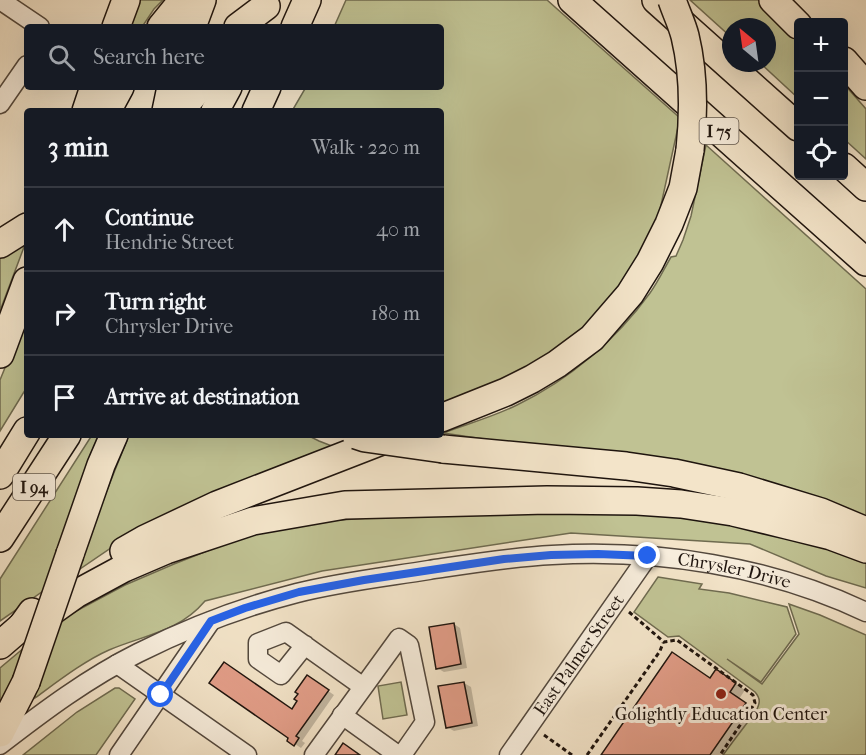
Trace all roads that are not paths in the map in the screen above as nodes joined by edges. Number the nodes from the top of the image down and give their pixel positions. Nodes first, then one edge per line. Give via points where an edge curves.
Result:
1 (0, 0) edge
2 (126, 0) edge
3 (183, 0) edge
4 (202, 0) edge
5 (308, 0) edge
6 (572, 0) edge
7 (656, 0) edge
8 (672, 0) edge
9 (773, 0) edge
10 (793, 0) edge
11 (264, 11) edge
12 (809, 18) edge
13 (794, 21) edge
14 (36, 24) edge
15 (117, 24) edge
16 (163, 24) edge
17 (193, 24) edge
18 (243, 24) edge
19 (296, 24) edge
20 (848, 66) edge
21 (24, 69) edge
22 (866, 86) edge
23 (93, 90) edge
24 (118, 90) edge
25 (170, 90) edge
26 (198, 90) edge
27 (226, 90) edge
28 (266, 90) edge
29 (0, 104) edge
30 (87, 108) edge
31 (109, 108) edge
32 (167, 108) edge
33 (182, 108) edge
34 (217, 108) edge
35 (257, 108) edge
36 (797, 126) edge
37 (848, 171) edge
38 (866, 187) edge
39 (24, 228) edge
40 (0, 244) edge
41 (866, 262) edge
42 (24, 291) edge
43 (0, 354) edge
44 (444, 417) edge
45 (24, 436) edge
46 (65, 438) edge
47 (113, 438) edge
48 (365, 438) edge
49 (390, 438) edge
50 (0, 475) edge
51 (866, 531) edge
52 (0, 538) edge
53 (866, 549) edge
54 (648, 556) junction
55 (866, 612) edge
56 (211, 621) junction
57 (22, 626) junction
58 (0, 645) edge
59 (305, 645) dead end
60 (117, 664) junction
61 (362, 686) junction
62 (161, 695) junction
63 (342, 716) junction
64 (0, 734) edge
65 (0, 745) edge
66 (119, 755) edge
67 (247, 755) edge
68 (314, 755) edge
69 (400, 755) edge
70 (509, 755) edge

1 - 14 street
2 - 15 highway
3 - 16 highway
4 - 17 highway
5 - 19 highway
6 - 41 highway, I 75
7 - 36 highway
8 - 44 highway, bridge via 685,36 692,76 693,117 683,188 650,262 630,294 592,338 532,379
9 - 13 highway
10 - 12 highway
11 - 18 highway
20 - 22 highway
21 - 29 street
23 - 30 highway
24 - 31 highway
25 - 32 highway
26 - 33 highway
27 - 34 highway
28 - 35 highway
37 - 38 highway
39 - 40 highway
42 - 43 highway
45 - 50 highway, I 94
46 - 52 highway, I 94
47 - 64 highway, bridge via 26,682
48 - 51 highway, bridge via 674,473 739,487 821,512
49 - 57 highway via 217,505 145,539 87,573 32,612
53 - 57 highway via 787,525 681,504 547,500 345,505 253,521 166,550 124,568 76,594 38,621
54 - 55 street, Chrysler Drive via 728,567 772,578
54 - 56 street, Chrysler Drive via 598,554 504,559 299,592
54 - 70 street, East Palmer Street
56 - 60 street, Chrysler Drive
56 - 62 street
57 - 58 highway
59 - 61 street
60 - 62 street
60 - 65 street, Chrysler Drive via 55,702
61 - 63 street
61 - 69 street via 399,638 409,645 425,722
62 - 66 street
62 - 67 street
63 - 68 street
63 - 69 street

